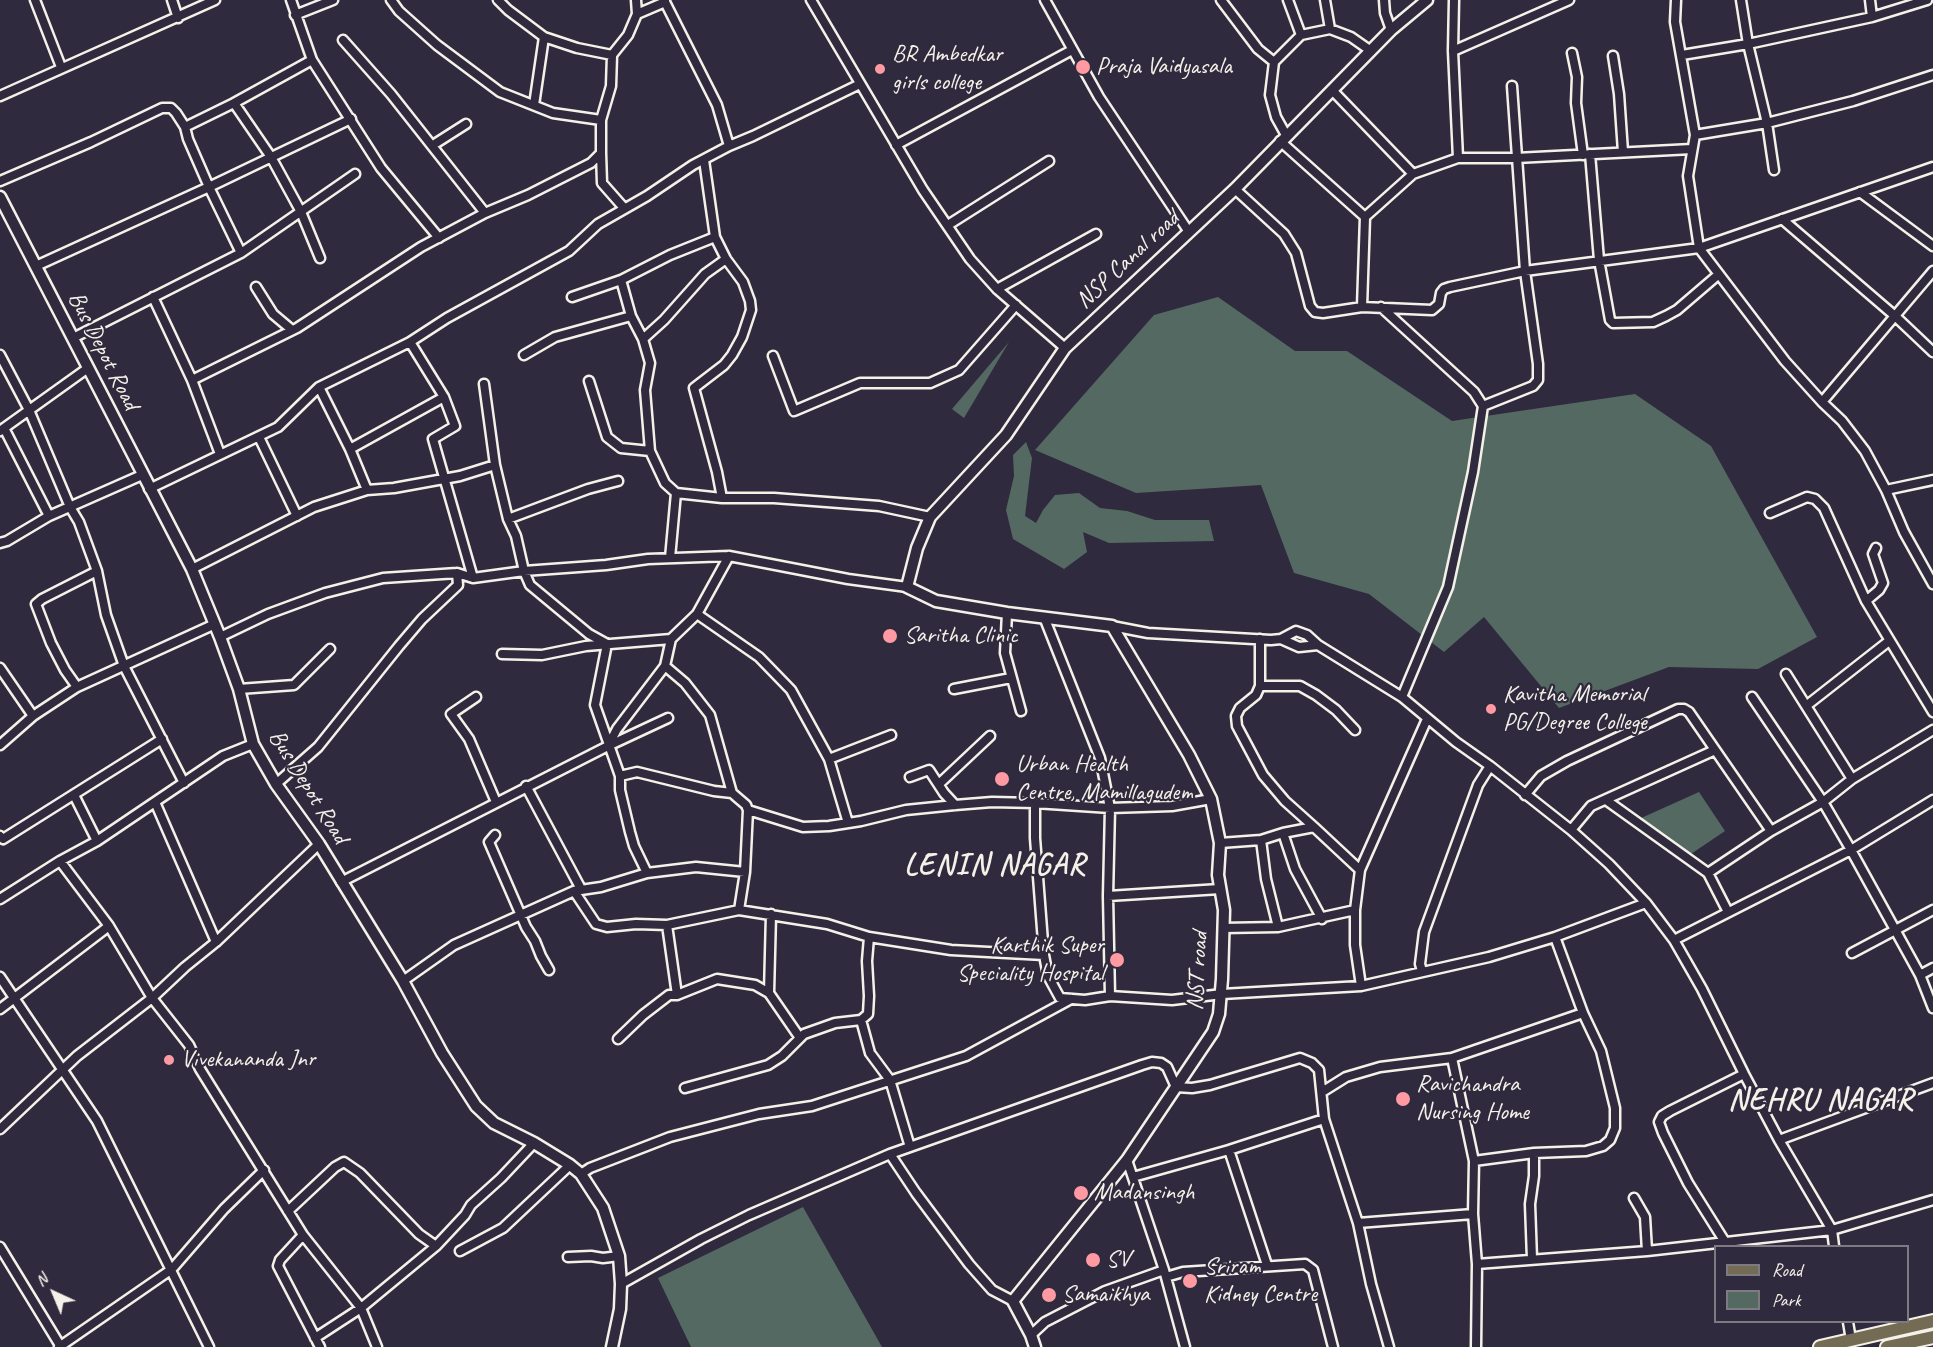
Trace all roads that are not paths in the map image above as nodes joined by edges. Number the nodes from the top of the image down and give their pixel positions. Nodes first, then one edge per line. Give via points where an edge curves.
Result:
1 (35, 0) edge
2 (172, 0) edge
3 (215, 0) edge
4 (291, 0) edge
5 (333, 0) edge
6 (391, 0) edge
7 (498, 0) edge
8 (636, 0) edge
9 (811, 0) edge
10 (1045, 0) edge
11 (1221, 0) edge
12 (1288, 0) edge
13 (1325, 0) edge
14 (1384, 0) edge
15 (1427, 0) edge
16 (1454, 0) edge
17 (1569, 0) edge
18 (1676, 0) edge
19 (1741, 0) edge
20 (1870, 0) edge
21 (1927, 0) edge
22 (665, 1) edge
23 (638, 14) junction
24 (295, 15) junction
25 (1872, 17) junction
26 (178, 18) junction
27 (1330, 29) junction
28 (1391, 30) junction
29 (1301, 35) junction
30 (544, 38) junction
31 (343, 40) dead end
32 (1748, 44) junction
33 (1072, 50) junction
34 (1371, 51) junction
35 (1453, 51) junction
36 (1572, 53) dead end
37 (612, 55) junction
38 (1682, 55) junction
39 (1613, 56) dead end
40 (312, 60) junction
41 (1274, 62) junction
42 (61, 67) junction
43 (1933, 75) edge
44 (860, 84) junction
45 (1512, 86) dead end
46 (1332, 90) junction
47 (0, 96) edge
48 (234, 103) junction
49 (534, 105) junction
50 (351, 119) junction
51 (602, 120) junction
52 (1767, 123) junction
53 (466, 124) dead end
54 (185, 127) junction
55 (1695, 135) junction
56 (1283, 138) junction
57 (433, 145) junction
58 (896, 145) junction
59 (729, 146) junction
60 (1692, 149) junction
61 (1623, 152) junction
62 (601, 153) junction
63 (1587, 155) junction
64 (271, 158) junction
65 (1458, 158) junction
66 (1516, 158) junction
67 (704, 160) junction
68 (1049, 161) dead end
69 (1933, 167) edge
70 (1774, 170) dead end
71 (355, 174) dead end
72 (1413, 174) junction
73 (0, 181) edge
74 (209, 187) junction
75 (1235, 189) junction
76 (1860, 192) junction
77 (1, 201) edge
78 (624, 208) junction
79 (301, 212) junction
80 (486, 213) junction
81 (1365, 217) junction
82 (1782, 219) junction
83 (948, 225) junction
84 (1189, 232) junction
85 (1096, 234) dead end
86 (716, 237) junction
87 (439, 238) junction
88 (1933, 246) edge
89 (1698, 248) junction
90 (241, 253) junction
91 (320, 258) dead end
92 (726, 259) junction
93 (1599, 260) junction
94 (36, 266) junction
95 (1525, 271) junction
96 (1933, 272) edge
97 (1719, 274) junction
98 (621, 280) junction
99 (256, 287) dead end
100 (997, 289) junction
101 (153, 297) junction
102 (572, 297) dead end
103 (1016, 305) junction
104 (1362, 307) junction
105 (1380, 307) junction
106 (632, 316) junction
107 (1895, 316) junction
108 (292, 330) junction
109 (73, 338) junction
110 (643, 339) junction
111 (410, 342) junction
112 (1065, 348) junction
113 (1933, 352) edge
114 (0, 355) edge
115 (524, 355) dead end
116 (773, 356) dead end
117 (88, 368) junction
118 (192, 380) junction
119 (589, 381) dead end
120 (484, 384) dead end
121 (319, 387) junction
122 (444, 397) junction
123 (1822, 402) junction
124 (1483, 406) junction
125 (29, 410) junction
126 (2, 429) edge
127 (259, 437) junction
128 (350, 449) junction
129 (650, 451) junction
130 (220, 454) junction
131 (495, 465) junction
132 (142, 475) junction
133 (443, 478) junction
134 (1933, 480) edge
135 (618, 482) dead end
136 (149, 489) junction
137 (367, 489) junction
138 (1886, 490) junction
139 (676, 493) junction
140 (722, 498) junction
141 (70, 507) junction
142 (1770, 513) dead end
143 (48, 516) junction
144 (297, 516) junction
145 (930, 517) junction
146 (508, 519) junction
147 (0, 543) edge
148 (1876, 548) dead end
149 (729, 556) junction
150 (670, 558) junction
151 (192, 569) junction
152 (524, 571) junction
153 (97, 572) junction
154 (456, 573) junction
155 (473, 578) junction
156 (1933, 584) edge
157 (907, 587) junction
158 (1866, 601) junction
159 (1007, 613) junction
160 (697, 614) junction
161 (1044, 617) junction
162 (215, 624) junction
163 (1112, 626) junction
164 (220, 637) junction
165 (671, 639) junction
166 (1260, 639) junction
167 (1281, 639) junction
168 (1889, 641) junction
169 (607, 644) junction
170 (1318, 645) junction
171 (330, 649) dead end
172 (502, 654) dead end
173 (124, 666) junction
174 (665, 666) junction
175 (0, 668) edge
176 (1786, 674) dead end
177 (1011, 678) junction
178 (1260, 686) junction
179 (77, 687) junction
180 (239, 689) junction
181 (954, 689) dead end
182 (476, 697) dead end
183 (1402, 697) junction
184 (1752, 697) dead end
185 (1806, 706) junction
186 (1021, 711) dead end
187 (1933, 712) edge
188 (33, 716) junction
189 (668, 718) dead end
190 (1427, 719) junction
191 (1354, 730) dead end
192 (1933, 730) edge
193 (891, 735) dead end
194 (990, 736) dead end
195 (162, 738) junction
196 (253, 744) junction
197 (0, 745) edge
198 (608, 746) junction
199 (1715, 750) junction
200 (829, 759) junction
201 (1490, 766) junction
202 (620, 776) junction
203 (910, 777) dead end
204 (1852, 779) junction
205 (184, 783) junction
206 (276, 784) junction
207 (939, 784) junction
208 (526, 786) junction
209 (732, 793) junction
210 (74, 795) junction
211 (1525, 795) junction
212 (1211, 799) junction
213 (1606, 800) junction
214 (1933, 800) edge
215 (155, 802) junction
216 (496, 802) junction
217 (1823, 802) junction
218 (1035, 803) junction
219 (955, 805) junction
220 (1110, 808) junction
221 (748, 810) junction
222 (848, 823) junction
223 (1314, 827) junction
224 (1570, 830) junction
225 (1772, 831) junction
226 (1283, 833) junction
227 (495, 835) dead end
228 (0, 837) edge
229 (1261, 840) junction
230 (97, 841) junction
231 (1220, 843) junction
232 (319, 844) junction
233 (1851, 850) junction
234 (60, 861) junction
235 (1360, 870) junction
236 (745, 872) junction
237 (647, 873) junction
238 (1708, 873) junction
239 (341, 882) junction
240 (1220, 889) junction
241 (578, 890) junction
242 (1108, 896) junction
243 (0, 899) edge
244 (1646, 903) junction
245 (1355, 909) junction
246 (739, 910) junction
247 (1933, 910) edge
248 (1728, 912) junction
249 (520, 914) junction
250 (771, 914) junction
251 (1322, 919) junction
252 (667, 925) junction
253 (110, 926) junction
254 (1278, 927) junction
255 (1223, 928) junction
256 (1895, 930) junction
257 (869, 937) junction
258 (1554, 937) junction
259 (1674, 940) junction
260 (216, 942) junction
261 (1852, 952) dead end
262 (1044, 955) junction
263 (1933, 968) edge
264 (549, 970) dead end
265 (1422, 971) junction
266 (1920, 975) junction
267 (0, 977) edge
268 (403, 981) junction
269 (1361, 986) junction
270 (769, 993) junction
271 (1222, 994) junction
272 (677, 995) junction
273 (1110, 996) junction
274 (152, 998) junction
275 (14, 999) junction
276 (1071, 999) junction
277 (1933, 1008) edge
278 (0, 1009) edge
279 (1583, 1013) junction
280 (861, 1020) junction
281 (800, 1038) junction
282 (618, 1039) dead end
283 (1452, 1058) junction
284 (62, 1071) junction
285 (1744, 1074) junction
286 (890, 1080) junction
287 (1933, 1083) edge
288 (685, 1088) dead end
289 (1176, 1088) junction
290 (1322, 1092) junction
291 (1324, 1119) junction
292 (0, 1129) edge
293 (1779, 1140) junction
294 (534, 1143) junction
295 (910, 1147) junction
296 (1229, 1150) junction
297 (1534, 1153) junction
298 (890, 1154) junction
299 (1127, 1160) junction
300 (1474, 1161) junction
301 (570, 1165) junction
302 (264, 1170) junction
303 (580, 1174) junction
304 (1133, 1177) junction
305 (1634, 1198) dead end
306 (1933, 1200) edge
307 (288, 1211) junction
308 (1473, 1214) junction
309 (1358, 1223) junction
310 (1832, 1230) junction
311 (303, 1235) junction
312 (1725, 1242) junction
313 (1834, 1245) edge
314 (436, 1246) junction
315 (0, 1247) edge
316 (460, 1251) dead end
317 (1647, 1251) junction
318 (619, 1256) junction
319 (568, 1257) dead end
320 (1532, 1259) junction
321 (1477, 1264) junction
322 (1267, 1265) junction
323 (172, 1269) junction
324 (1165, 1274) junction
325 (621, 1284) junction
326 (1013, 1301) junction
327 (361, 1308) junction
328 (1933, 1321) edge
329 (1848, 1323) edge
330 (1031, 1335) junction
331 (1933, 1337) edge
332 (315, 1338) junction
333 (1852, 1343) edge
334 (60, 1347) edge
335 (210, 1347) edge
336 (320, 1347) edge
337 (377, 1347) edge
338 (612, 1347) edge
339 (1035, 1347) edge
340 (1185, 1347) edge
341 (1333, 1347) edge
342 (1389, 1347) edge
343 (1476, 1347) edge
344 (1820, 1347) edge
345 (1887, 1347) edge

1 - 42 street
2 - 26 street
3 - 26 street
4 - 24 street
5 - 24 street
6 - 49 street via 437,45 500,92
7 - 30 street
8 - 23 street
9 - 44 street
10 - 33 street
11 - 41 street via 1258,49
12 - 29 street
13 - 27 street
14 - 28 street
15 - 28 street, NSP Canal road
16 - 35 street
17 - 35 street
18 - 38 street via 1675,21
19 - 32 street
20 - 25 street
21 - 25 street
22 - 23 street
22 - 59 street via 717,105
23 - 37 street
24 - 40 street
25 - 32 street
26 - 42 street
27 - 29 street
27 - 34 street
28 - 34 street, NSP Canal road
29 - 41 street
30 - 37 street
30 - 49 street
31 - 57 street
32 - 38 street
32 - 52 street
33 - 58 street
33 - 84 street
34 - 46 street, NSP Canal road
35 - 65 street
36 - 63 street via 1577,77 1576,103
37 - 51 street
38 - 55 street
39 - 61 street
40 - 48 street
40 - 50 street
41 - 56 street via 1270,95
42 - 47 street
43 - 52 street
44 - 58 street
44 - 59 street
45 - 66 street
46 - 56 street, NSP Canal road
46 - 72 street
48 - 54 street
48 - 64 street
49 - 51 street via 553,113
50 - 64 street
50 - 87 street via 381,168
51 - 62 street
52 - 55 street
52 - 70 street
53 - 57 street
54 - 73 street via 171,108 162,108
54 - 74 street
55 - 60 street
56 - 75 street, NSP Canal road
56 - 81 street
57 - 80 street
58 - 83 street
59 - 67 street
60 - 61 street
60 - 89 street via 1689,176
61 - 63 street
62 - 78 street via 602,183
62 - 80 street via 591,164
63 - 66 street
63 - 93 street
64 - 74 street
64 - 79 street
65 - 66 street
65 - 72 street
66 - 95 street
67 - 78 street
67 - 86 street
68 - 83 street
69 - 76 street
71 - 79 street
72 - 81 street
74 - 90 street
74 - 94 street
75 - 84 street, NSP Canal road
75 - 104 street via 1284,234 1296,253 1315,312
76 - 82 street
76 - 88 street
77 - 94 street, Bus Depot Road
78 - 111 street via 598,224 569,251
79 - 90 street
79 - 91 street
80 - 87 street
81 - 104 street
82 - 89 street
82 - 107 street
83 - 100 street via 970,259
84 - 112 street, NSP Canal road
85 - 100 street
86 - 92 street
86 - 98 street
87 - 108 street
89 - 93 street
89 - 97 street
90 - 101 street
92 - 110 street via 705,274
92 - 140 street via 743,282 751,310 732,355 694,388
93 - 95 street
93 - 97 street via 1610,320 1617,324 1653,322 1666,316
94 - 109 street, Bus Depot Road
95 - 105 street via 1444,289 1439,304 1432,310
95 - 124 street via 1538,380 1533,386
96 - 107 street
97 - 123 street via 1785,361
98 - 102 street
98 - 106 street
99 - 108 street via 273,314
100 - 103 street
101 - 109 street
101 - 118 street
103 - 112 street
103 - 116 street via 959,370 930,383 860,383 794,411
104 - 105 street
105 - 124 street via 1474,393
106 - 110 street
106 - 115 street via 555,337
107 - 113 street
107 - 123 street
108 - 118 street
109 - 117 street, Bus Depot Road
110 - 129 street via 650,363 645,390
111 - 121 street
111 - 122 street
112 - 145 street, NSP Canal road via 1006,435
114 - 125 street
117 - 125 street
117 - 132 street, Bus Depot Road
118 - 130 street
119 - 129 street via 607,437 621,448
120 - 131 street
121 - 127 street via 278,427
121 - 128 street
122 - 128 street
122 - 133 street via 455,426 433,439
123 - 138 street via 1865,451
124 - 183 street via 1448,587
125 - 126 street
125 - 141 street
126 - 143 street
127 - 130 street
127 - 144 street
128 - 137 street
129 - 139 street via 665,483
130 - 136 street
131 - 133 street
131 - 146 street
132 - 136 street, Bus Depot Road
132 - 141 street
133 - 137 street
133 - 155 street
134 - 138 street
135 - 146 street
136 - 151 street, Bus Depot Road
137 - 144 street
138 - 156 street
139 - 140 street
139 - 150 street
140 - 145 street via 868,505
141 - 143 street
141 - 153 street
142 - 158 street via 1806,497 1815,499 1824,508
143 - 147 street
144 - 151 street
145 - 157 street, NSP Canal road
146 - 152 street
148 - 158 street via 1873,554 1883,583
149 - 150 street
149 - 157 street
149 - 160 street
150 - 152 street
151 - 162 street, Bus Depot Road
152 - 155 street
152 - 169 street via 530,585 589,634
153 - 173 street via 106,615
153 - 179 street via 36,604 51,643
154 - 155 street
154 - 164 street via 382,578 325,593
154 - 206 street via 458,585 422,619 318,747
157 - 159 street via 936,601
158 - 168 street
159 - 161 street
159 - 177 street via 1005,653
160 - 165 street
160 - 200 street via 759,657 791,690
161 - 163 street
161 - 220 street via 1100,758
162 - 164 street, Bus Depot Road
162 - 173 street
163 - 166 street via 1148,633
163 - 212 street, NST road
164 - 180 street, Bus Depot Road
165 - 169 street
165 - 174 street
166 - 167 street
166 - 178 street
167 - 170 street via 1299,646
167 - 170 street via 1296,631
168 - 185 street
168 - 187 street
169 - 172 street via 542,655
169 - 198 street via 595,705
170 - 183 street
171 - 180 street via 294,685
173 - 179 street
173 - 195 street
174 - 198 street
174 - 209 street via 685,683 710,715
175 - 188 street
176 - 185 street
177 - 181 street
177 - 186 street
178 - 191 street via 1300,686 1336,710
178 - 223 street via 1240,708 1236,726 1263,775
179 - 188 street
180 - 196 street, Bus Depot Road
182 - 216 street via 451,714 469,739
183 - 190 street
184 - 217 street
185 - 204 street
188 - 197 street
189 - 198 street
190 - 201 street
190 - 235 street
192 - 204 street
193 - 200 street
194 - 207 street
195 - 205 street
195 - 210 street
196 - 205 street via 223,756
196 - 206 street, Bus Depot Road
198 - 202 street
198 - 208 street
199 - 211 street via 1689,712 1678,709 1567,761 1541,776
199 - 213 street
199 - 225 street
200 - 222 street
201 - 211 street
201 - 265 street via 1478,786 1424,932
202 - 209 street via 637,772
202 - 237 street via 630,832
203 - 207 street via 929,770
204 - 217 street
205 - 215 street
206 - 232 street, Bus Depot Road
207 - 219 street
208 - 216 street
208 - 241 street
209 - 221 street
210 - 228 street via 3,839
210 - 230 street
211 - 224 street
212 - 220 street via 1172,806
212 - 231 street, NST road
213 - 224 street via 1591,806
213 - 238 street
214 - 233 street
215 - 230 street
215 - 260 street
216 - 239 street
217 - 225 street
217 - 233 street
218 - 219 street
218 - 220 street
218 - 262 street
219 - 222 street via 906,810
220 - 242 street
221 - 222 street via 803,827
221 - 236 street
223 - 226 street
223 - 235 street
224 - 244 street
225 - 238 street
226 - 229 street
226 - 251 street via 1295,869
227 - 249 street via 489,842
229 - 231 street
229 - 254 street
230 - 234 street
231 - 240 street, NST road
232 - 239 street, Bus Depot Road
232 - 260 street
233 - 248 street
233 - 256 street
234 - 243 street
234 - 253 street
235 - 245 street
236 - 237 street via 696,867
236 - 246 street
237 - 241 street
238 - 248 street
239 - 268 street, Bus Depot Road
240 - 242 street
240 - 255 street, NST road
241 - 249 street
241 - 252 street via 596,924
242 - 273 street
244 - 258 street
244 - 259 street
245 - 251 street
245 - 269 street
246 - 250 street
246 - 252 street
247 - 256 street
248 - 259 street
249 - 264 street
249 - 268 street via 454,945
250 - 257 street via 827,924
250 - 270 street
251 - 254 street
252 - 272 street
253 - 274 street
253 - 275 street
254 - 255 street
255 - 271 street, NST road
256 - 261 street
256 - 266 street
257 - 262 street via 951,950
257 - 280 street via 868,1014
258 - 265 street via 1489,957
258 - 279 street
259 - 285 street
260 - 274 street
262 - 276 street via 1048,976 1060,998
263 - 266 street
265 - 269 street
266 - 277 street
267 - 275 street
268 - 294 street, Bus Depot Road via 476,1106 494,1123
269 - 271 street
270 - 272 street via 755,985 717,980
270 - 281 street
271 - 273 street via 1172,1000
271 - 289 street, NST road via 1213,1032
272 - 282 street via 669,995
273 - 276 street
274 - 284 street
274 - 302 street via 189,1045
275 - 278 street
275 - 284 street
276 - 286 street via 966,1056
279 - 283 street
279 - 297 street via 1601,1051 1615,1108 1610,1140 1598,1149
280 - 281 street via 835,1023
280 - 286 street via 870,1053
281 - 288 street via 768,1065
283 - 290 street via 1380,1067 1346,1077
283 - 300 street
284 - 292 street
284 - 323 street via 97,1121
285 - 293 street
285 - 312 street via 1670,1111 1659,1122 1688,1183
286 - 295 street
286 - 303 street via 812,1106 759,1114 670,1137
287 - 293 street
289 - 290 street via 1210,1085 1300,1058 1319,1070
289 - 295 street via 1167,1067 1152,1062
289 - 299 street, NST road
290 - 291 street
291 - 296 street
291 - 309 street
293 - 310 street
294 - 301 street, Bus Depot Road
294 - 314 street
295 - 298 street
296 - 304 street
296 - 322 street
297 - 300 street
297 - 320 street via 1530,1204
298 - 325 street via 749,1215
298 - 326 street via 969,1264 992,1290
299 - 304 street
299 - 326 street, NST road
300 - 308 street
301 - 303 street, Bus Depot Road
301 - 316 street via 503,1228
302 - 307 street
302 - 323 street
303 - 318 street, Bus Depot Road via 603,1208
304 - 324 street
305 - 317 street via 1645,1217
306 - 310 street
307 - 311 street
307 - 314 street via 344,1162
308 - 309 street
308 - 321 street
309 - 342 street
310 - 312 street
310 - 313 street
311 - 327 street
311 - 332 street via 278,1266
312 - 317 street
314 - 327 street
315 - 334 street
317 - 320 street
318 - 319 street
318 - 325 street, Bus Depot Road
320 - 321 street
321 - 343 street
322 - 324 street
322 - 341 street via 1311,1267
323 - 334 street
323 - 335 street
324 - 330 street via 1105,1291 1046,1322
324 - 340 street
325 - 338 street, Bus Depot Road
326 - 330 street
327 - 332 street
327 - 337 street
328 - 333 main road
329 - 333 street
330 - 339 street
331 - 345 main road
332 - 336 street
333 - 344 main road

